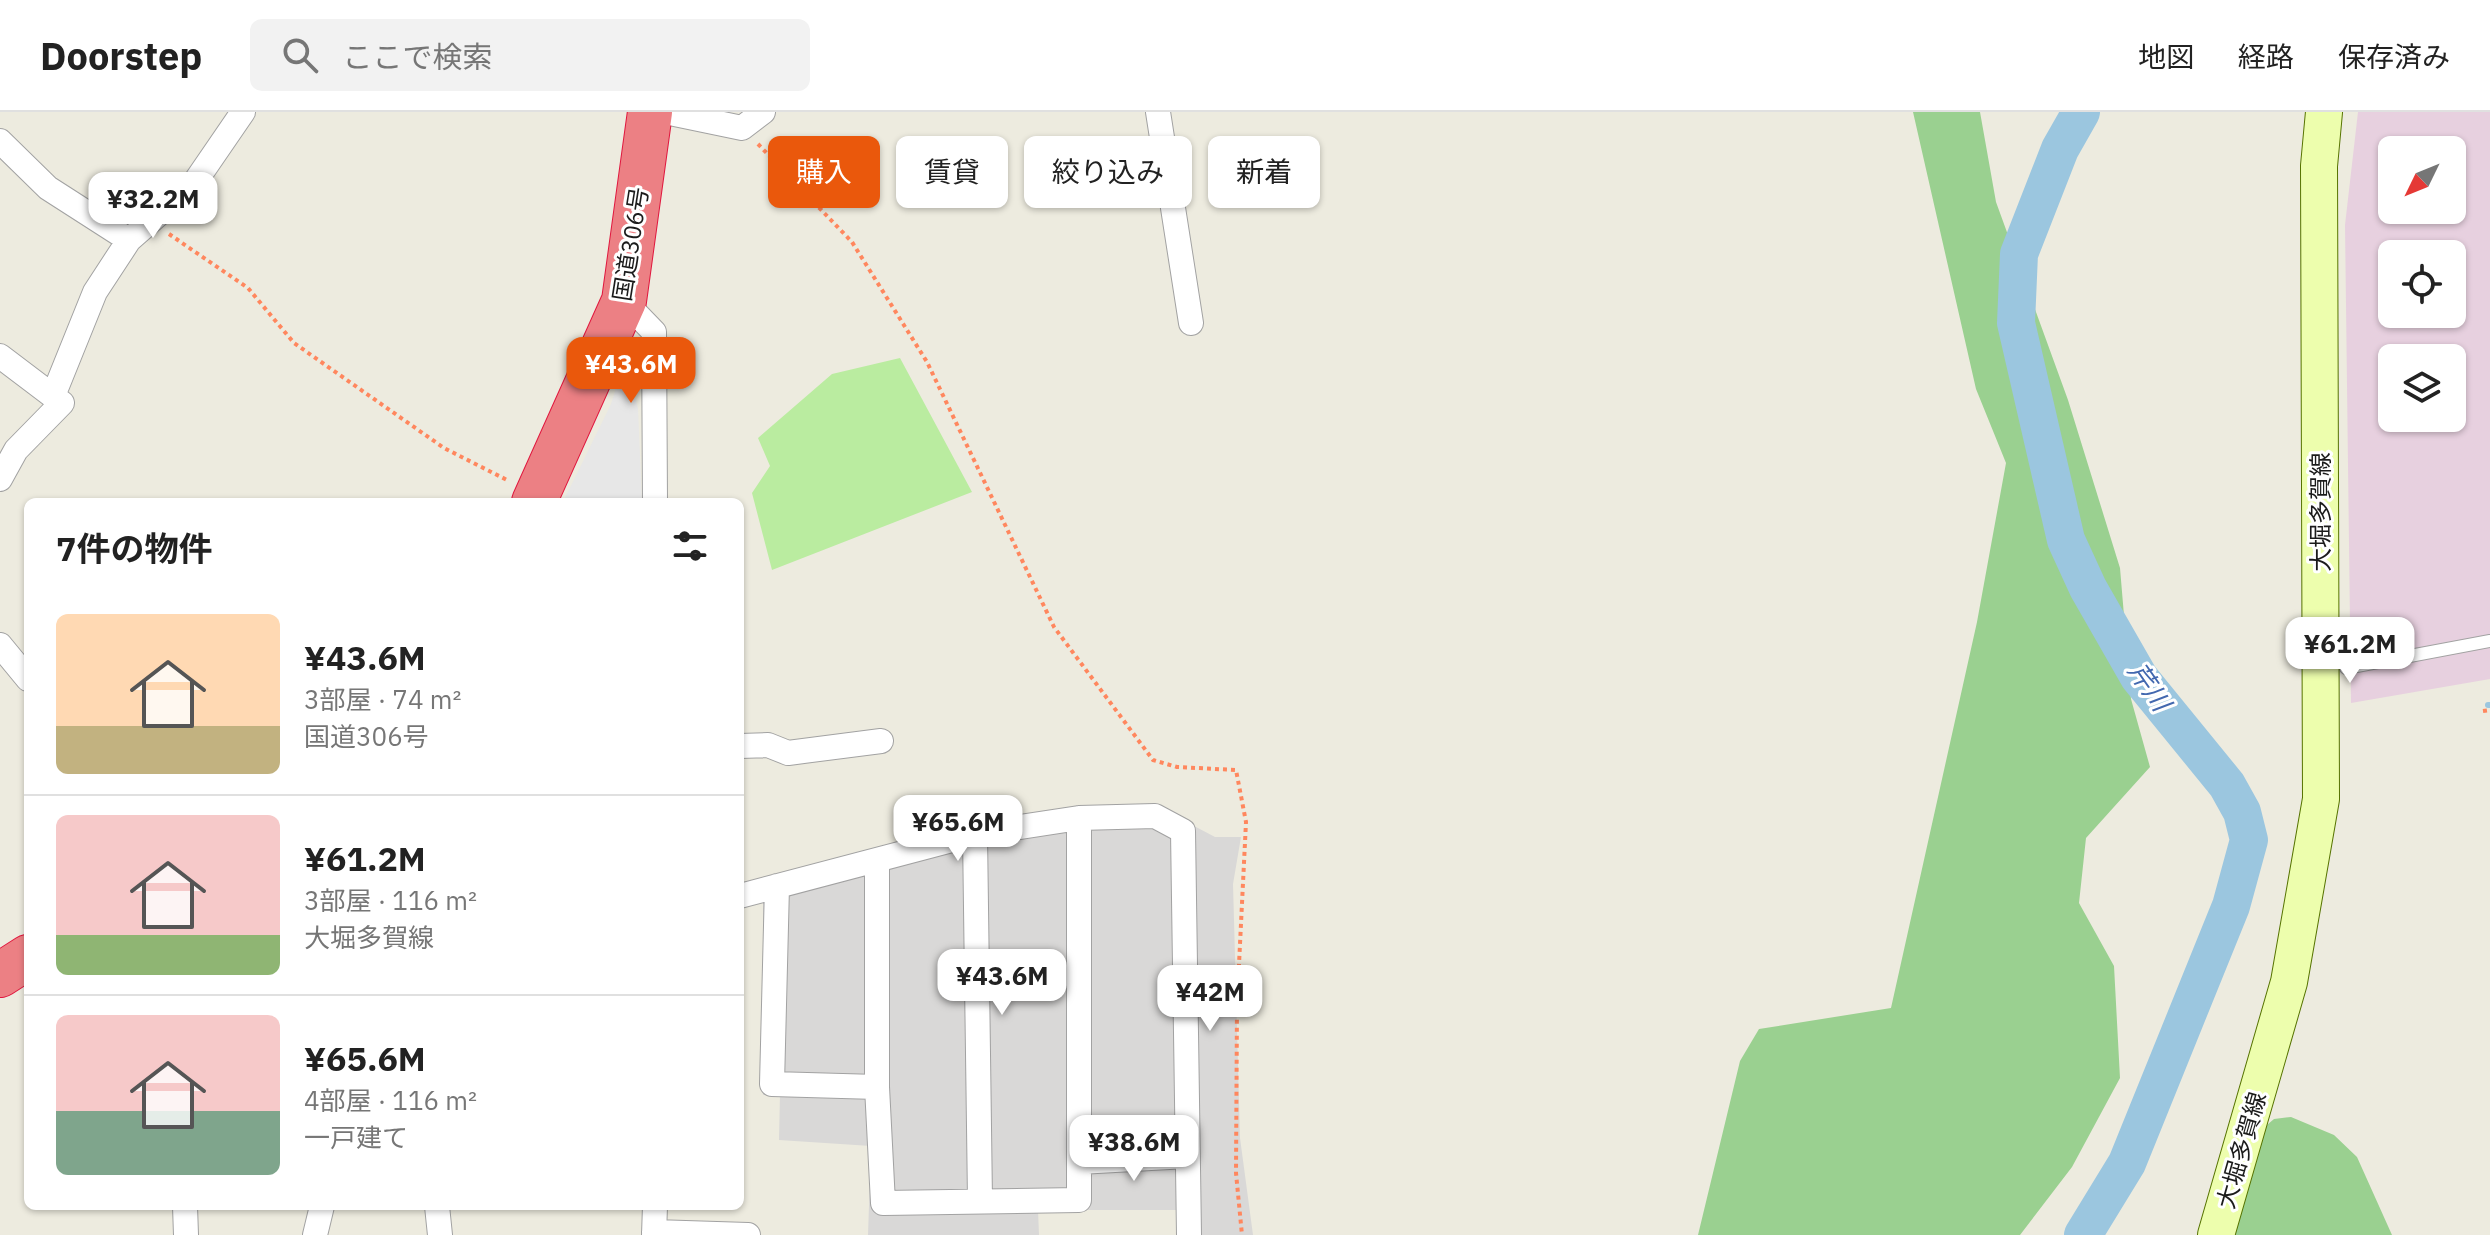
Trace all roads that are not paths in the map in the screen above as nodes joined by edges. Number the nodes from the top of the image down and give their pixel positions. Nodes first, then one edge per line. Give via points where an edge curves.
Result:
1 (243, 112) edge
2 (650, 112) edge
3 (665, 112) edge
4 (763, 112) edge
5 (1158, 112) edge
6 (2324, 112) edge
7 (0, 141) edge
8 (129, 240) junction
9 (624, 301) junction
10 (1191, 323) dead end
11 (0, 356) edge
12 (53, 396) junction
13 (0, 479) edge
14 (524, 493) edge
15 (655, 498) edge
16 (2490, 641) edge
17 (0, 645) edge
18 (2346, 668) dead end
19 (24, 674) edge
20 (881, 741) dead end
21 (744, 746) edge
22 (1079, 818) junction
23 (975, 834) junction
24 (877, 861) junction
25 (777, 886) junction
26 (744, 895) edge
27 (24, 960) edge
28 (0, 975) edge
29 (877, 1087) junction
30 (1187, 1156) junction
31 (1079, 1162) junction
32 (980, 1200) junction
33 (185, 1210) edge
34 (321, 1210) edge
35 (437, 1210) edge
36 (655, 1210) edge
37 (654, 1233) edge
38 (186, 1235) edge
39 (315, 1235) edge
40 (440, 1235) edge
41 (748, 1235) edge
42 (1189, 1235) edge
43 (2216, 1235) edge

1 - 8 street via 195,182
2 - 9 highway, 国道306号
3 - 4 street via 742,128
5 - 10 street
6 - 43 main road, 大堀多賀線 via 2319,166 2321,799 2289,982
7 - 8 street via 48,188
8 - 12 street via 95,292
9 - 14 highway, 国道306号
9 - 15 street via 654,332
11 - 12 street
12 - 13 street via 62,403 16,450
16 - 18 lane
17 - 19 street
20 - 21 street via 788,753 768,745
22 - 23 street
22 - 30 street via 1155,816 1183,831
22 - 31 street
23 - 24 street
23 - 32 street
24 - 25 street
24 - 29 street
25 - 26 street
25 - 29 street via 772,1084
27 - 28 highway
29 - 32 street via 883,1203
30 - 31 street
30 - 42 street
31 - 32 street via 1079,1200
33 - 38 street
34 - 39 street
35 - 40 street
36 - 37 street
37 - 41 street

